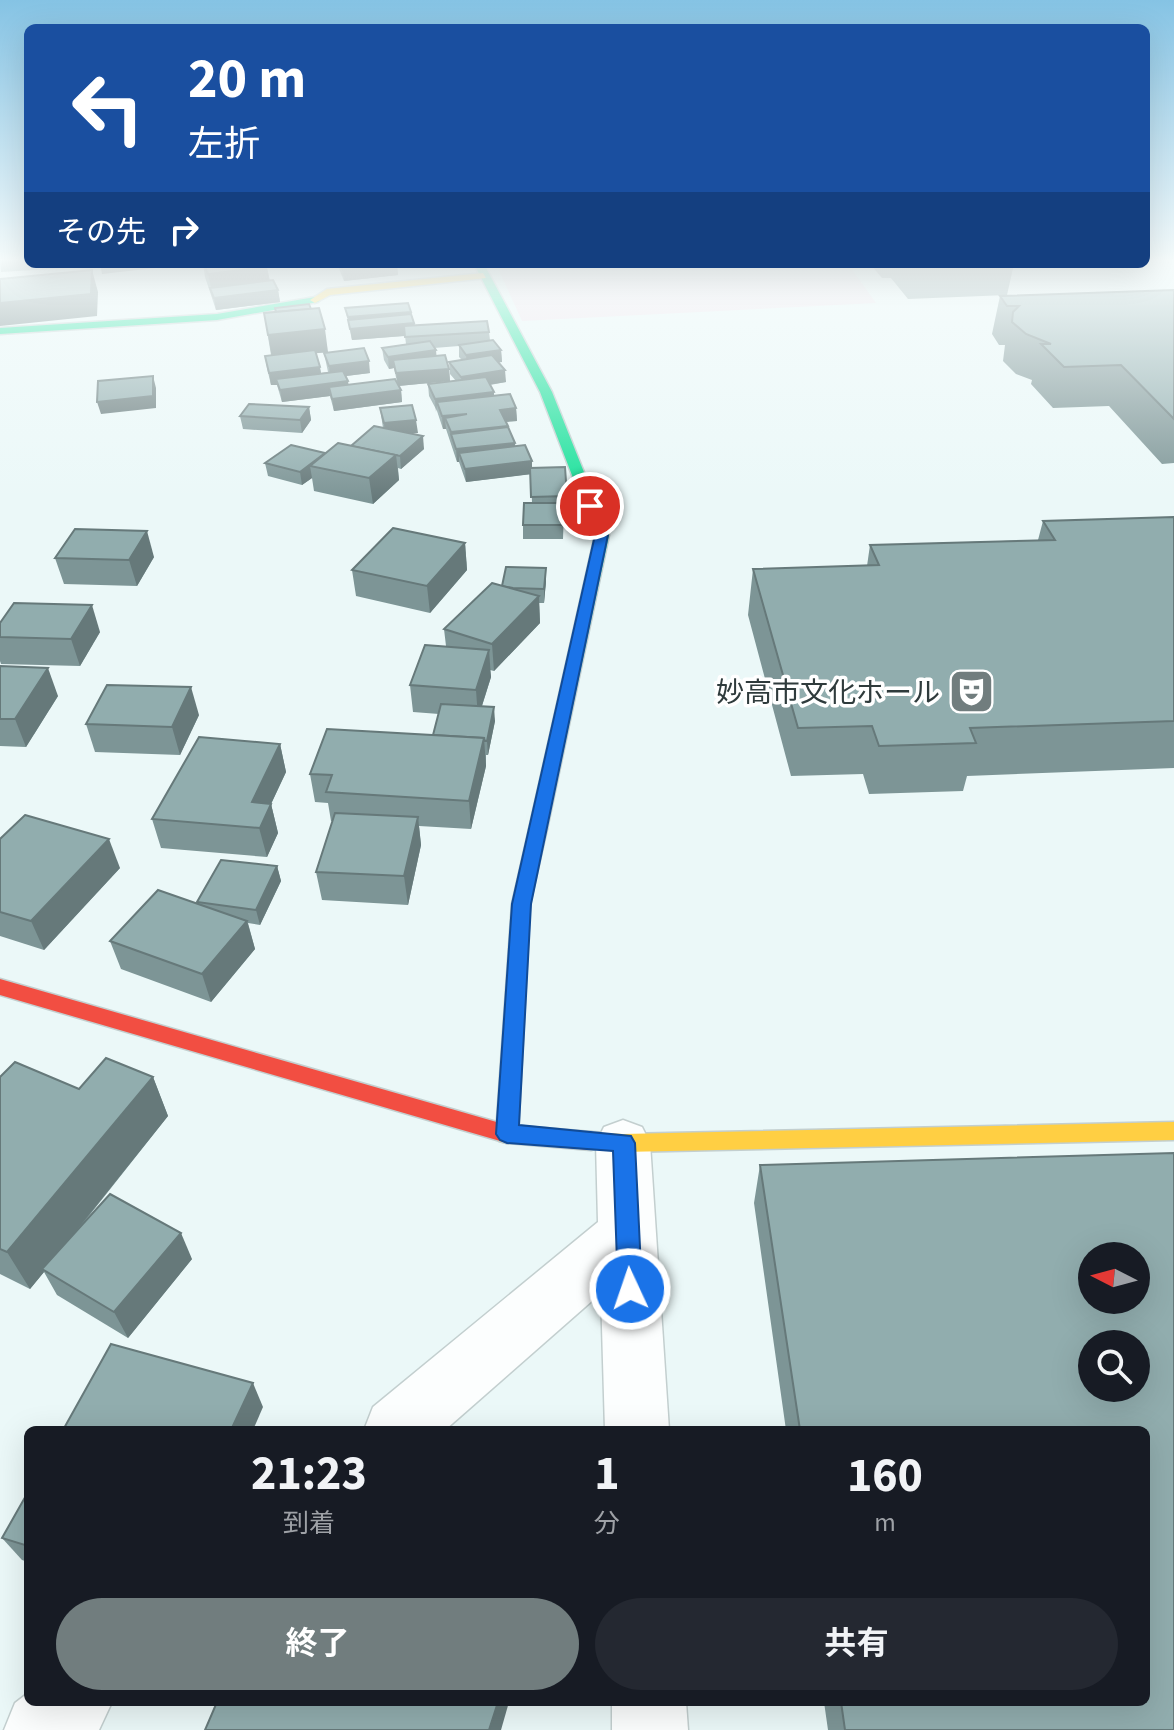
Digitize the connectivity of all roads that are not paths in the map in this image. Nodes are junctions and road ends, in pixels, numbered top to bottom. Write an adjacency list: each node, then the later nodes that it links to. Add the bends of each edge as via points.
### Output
1 (518, 339): 4 (street, via 546,392 602,535 521,904)
2 (0, 987): 4 (street)
3 (1174, 1131): 5 (street)
4 (507, 1134): 5 (street)
5 (623, 1143): 6 (street)
6 (628, 1233): 7 (street); 8 (street)
7 (401, 1426)
8 (637, 1426)
9 (70, 1706): 11 (street)
10 (649, 1706): 12 (street)
11 (42, 1730)
12 (650, 1730)

